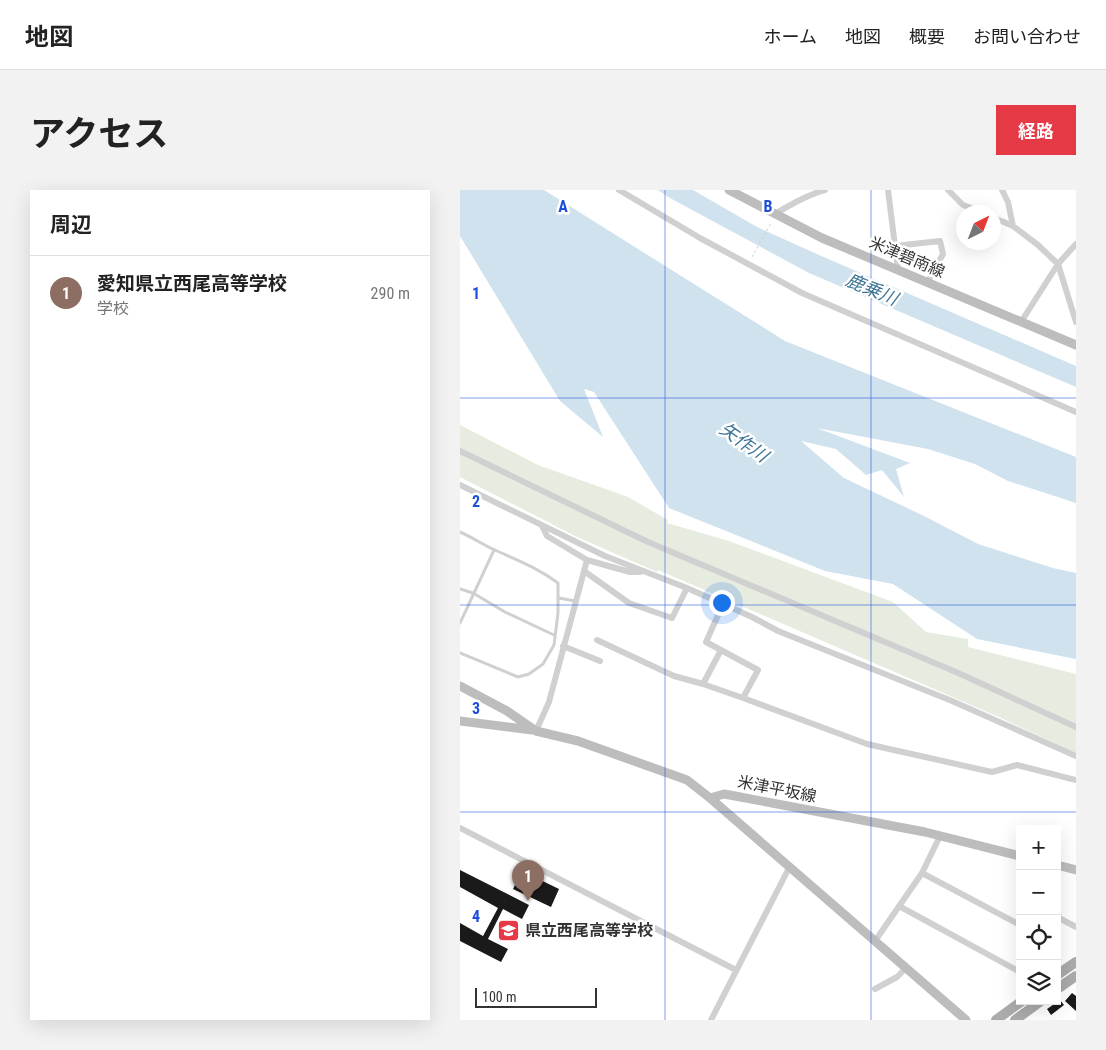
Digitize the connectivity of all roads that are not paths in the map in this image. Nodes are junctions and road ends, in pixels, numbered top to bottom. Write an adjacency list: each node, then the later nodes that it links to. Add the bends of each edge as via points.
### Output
1 (619, 190): 19 (street, via 802,292)
2 (729, 190): 8 (main road, 米津碧南線)
3 (825, 190): 8 (street, via 789,205)
4 (888, 190): 12 (street)
5 (948, 190): 7 (street)
6 (1002, 190): 10 (street)
7 (963, 205)
8 (773, 218): 14 (main road, 米津碧南線)
9 (1001, 221): 10 (street)
10 (1013, 226): 13 (street)
11 (1076, 244): 13 (street)
12 (895, 246): 14 (street); 15 (street, via 940,241 943,254)
13 (1058, 264): 16 (street); 17 (street)
14 (898, 270): 15 (main road, 米津碧南線)
15 (928, 283): 16 (main road, 米津碧南線)
16 (1020, 322): 18 (main road, 米津碧南線)
17 (1076, 322)
18 (1076, 345)
19 (1076, 412)
20 (460, 451): 45 (street, via 648,542 956,672)
21 (460, 485): 22 (street)
22 (542, 526): 25 (street, via 547,536); 27 (street)
23 (460, 532): 24 (lane)
24 (494, 550): 30 (lane); 31 (lane, via 525,563 558,583)
25 (587, 560): 26 (street); 27 (street, via 630,572)
26 (584, 571): 28 (street, via 629,603 672,618); 32 (street)
27 (643, 572): 28 (street)
28 (687, 588): 33 (street)
29 (460, 589): 30 (lane)
30 (473, 593): 34 (lane); 35 (lane)
31 (559, 598): 32 (lane); 35 (lane)
32 (575, 601): 37 (street)
33 (724, 604): 38 (street, via 706,642); 47 (street, via 778,632 952,701)
34 (460, 623)
35 (554, 635): 39 (lane, via 554,645 542,664 529,674 518,677)
36 (597, 640): 41 (street, via 674,676)
37 (563, 646): 40 (street); 46 (street, via 549,702)
38 (721, 650): 41 (street); 43 (street, via 758,670)
39 (460, 653)
40 (600, 661)
41 (703, 684): 43 (street)
42 (460, 686): 46 (main road)
43 (743, 698): 48 (street, via 867,744 992,772 1017,765)
44 (460, 720): 46 (main road)
45 (1076, 727)
46 (536, 731): 49 (main road, via 578,741 687,780)
47 (1076, 756)
48 (1076, 780)
49 (710, 798): 51 (main road, 米津平坂線, via 724,794); 53 (main road)
50 (460, 828): 64 (street)
51 (940, 836): 52 (main road, 米津平坂線); 56 (street)
52 (1016, 855)
53 (790, 866): 61 (main road); 64 (street)
54 (1061, 866): 55 (main road)
55 (1076, 870)
56 (922, 873): 57 (street); 59 (street)
57 (899, 906): 61 (street); 65 (street)
58 (1061, 919): 60 (street)
59 (1016, 923)
60 (1076, 927)
61 (875, 941): 63 (main road)
62 (1076, 962): 66 (main road)
63 (906, 968): 69 (street); 73 (main road)
64 (736, 970): 72 (street)
65 (1016, 970)
66 (1061, 973)
67 (1076, 976): 68 (main road)
68 (1061, 987)
69 (875, 989)
70 (1017, 1005): 74 (main road)
71 (1036, 1005): 75 (main road)
72 (714, 1019)
73 (966, 1020)
74 (996, 1020)
75 (1015, 1020)

